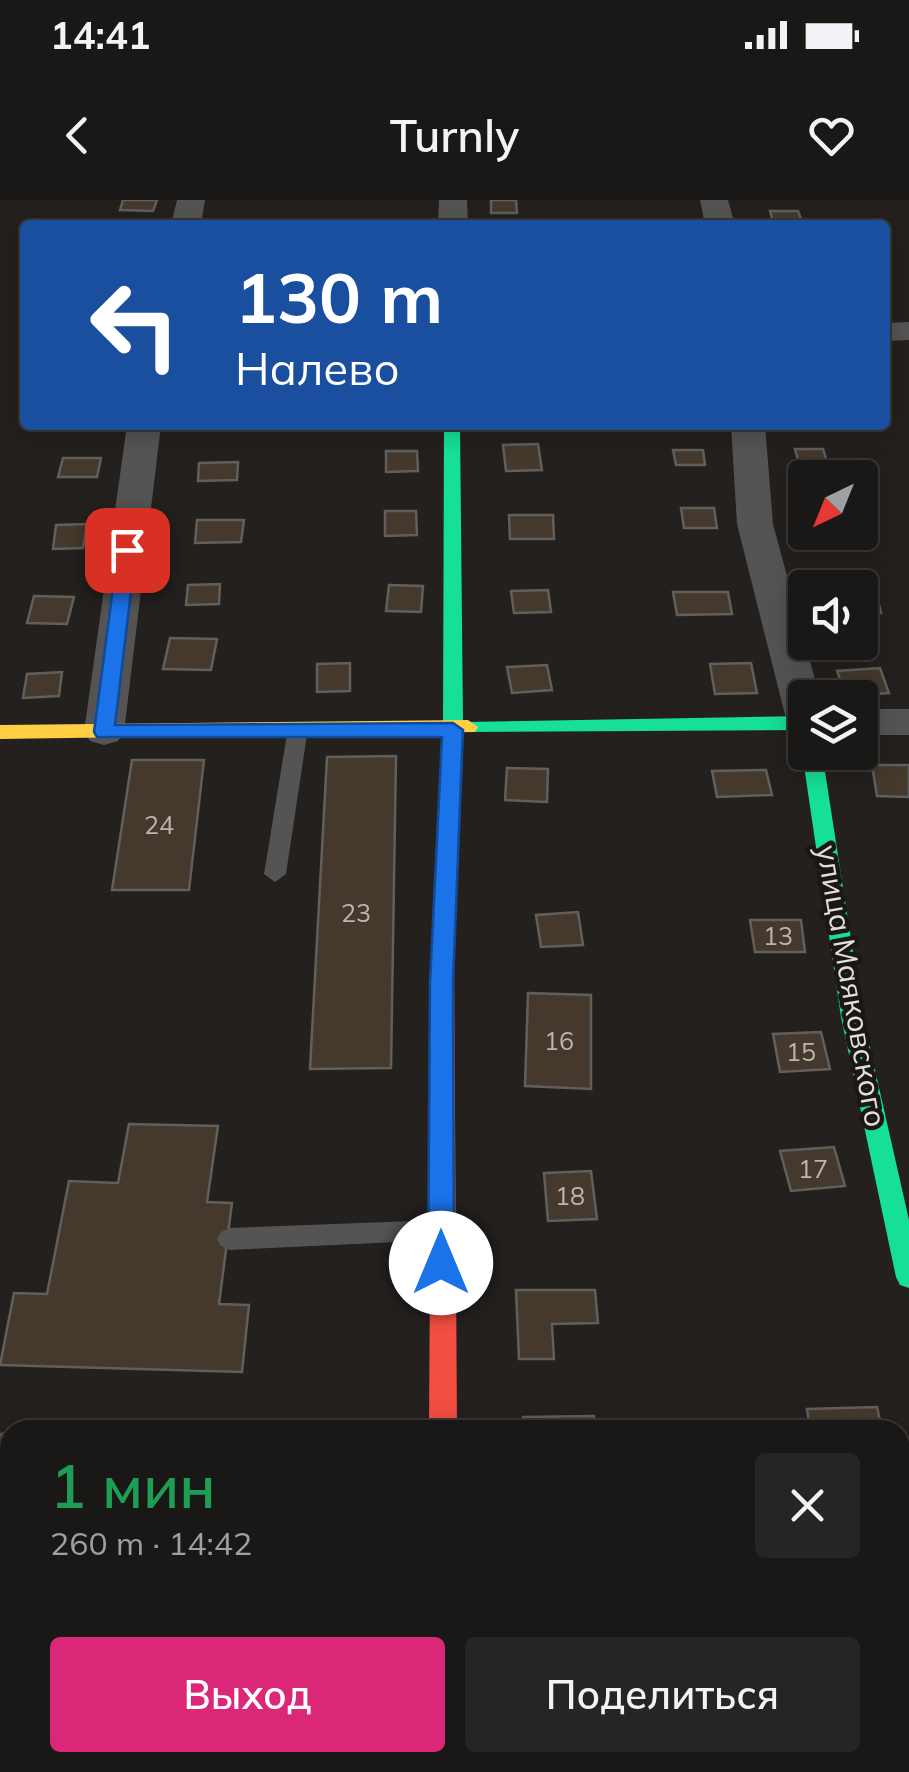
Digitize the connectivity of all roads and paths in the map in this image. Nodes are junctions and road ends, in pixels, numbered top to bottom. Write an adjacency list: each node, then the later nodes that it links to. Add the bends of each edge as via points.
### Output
1 (143, 430): 11 (street)
2 (452, 430): 9 (street)
3 (748, 430): 4 (street, via 755,524)
4 (796, 680)
5 (878, 722): 6 (street)
6 (909, 722)
7 (788, 723): 9 (street)
8 (298, 728): 9 (street); 11 (street); 13 (lane)
9 (453, 730): 14 (street, via 441,983)
10 (0, 732): 11 (street)
11 (104, 732)
12 (815, 770): 16 (street, улица Маяковского, via 852,1018)
13 (276, 874)
14 (440, 1230): 15 (lane); 17 (street)
15 (230, 1240)
16 (909, 1277)
17 (443, 1420)

